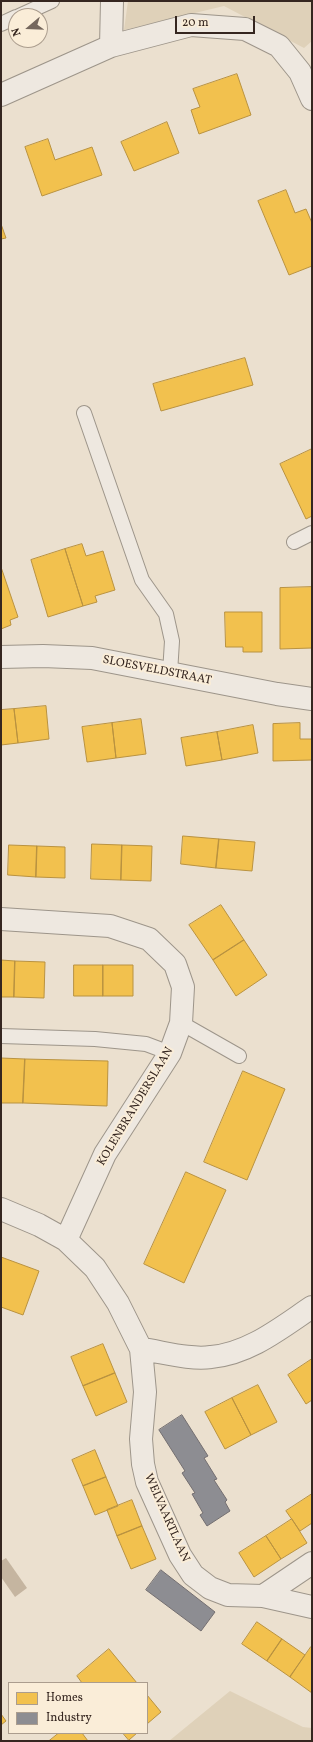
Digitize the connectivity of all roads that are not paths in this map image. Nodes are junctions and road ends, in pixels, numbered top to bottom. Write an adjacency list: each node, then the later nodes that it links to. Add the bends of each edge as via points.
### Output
1 (52, 1): 3 (lane)
2 (112, 1): 4 (street)
3 (37, 8)
4 (111, 46): 5 (street); 6 (street, via 191,25 245,29 279,46 300,72)
5 (1, 95)
6 (312, 99)
7 (84, 413): 11 (lane, via 142,580 166,614 172,641)
8 (312, 533): 9 (lane)
9 (294, 542)
10 (1, 657): 11 (street, SLOESVELDSTRAAT, via 92,658)
11 (170, 673): 12 (street, SLOESVELDSTRAAT)
12 (312, 699)
13 (1, 919): 14 (street, KOLENBRANDERSLAAN, via 110,926 149,939 175,964 183,987)
14 (181, 1023): 16 (street, KOLENBRANDERSLAAN); 17 (lane)
15 (1, 1036): 16 (lane, via 95,1039 146,1044)
16 (170, 1053): 19 (street, KOLENBRANDERSLAAN, via 105,1154)
17 (238, 1056)
18 (1, 1209): 19 (street, WELVAARTLAAN)
19 (66, 1240): 21 (street, WELVAARTLAAN, via 95,1268 118,1303)
20 (312, 1307): 21 (street, via 243,1349 211,1358)
21 (141, 1349): 23 (street, WELVAARTLAAN, via 145,1392 141,1439 143,1464 147,1482 180,1555 194,1576 210,1588 228,1595)
22 (312, 1563): 23 (street)
23 (263, 1596): 24 (street, WELVAARTLAAN)
24 (312, 1606)

